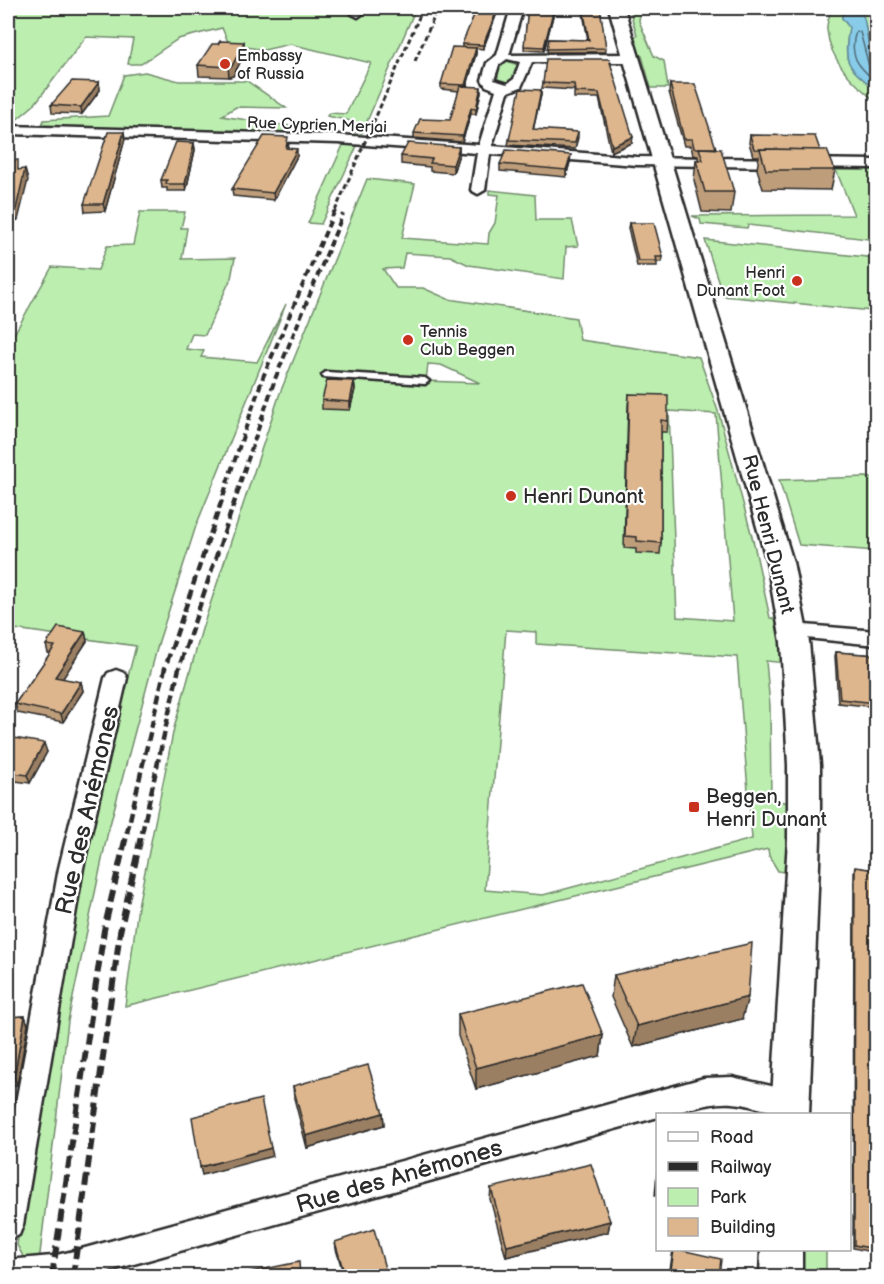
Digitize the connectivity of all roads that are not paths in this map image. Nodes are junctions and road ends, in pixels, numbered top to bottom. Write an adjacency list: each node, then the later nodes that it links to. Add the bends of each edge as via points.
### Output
1 (517, 8): 3 (street)
2 (616, 8): 4 (main road, Rue Henri Dunant)
3 (502, 57): 5 (street); 6 (street, via 493,63 488,80)
4 (630, 58): 5 (street); 9 (main road, Rue Henri Dunant)
5 (526, 59): 6 (street, via 521,82)
6 (503, 87): 8 (street)
7 (8, 130): 8 (street, Rue Cyprien Merjai, via 338,139)
8 (484, 150): 9 (street, Rue Cyprien Merjai); 11 (street)
9 (662, 162): 10 (street, Rue Cyprien Merjai); 14 (main road, Rue Henri Dunant, via 780,562)
10 (876, 164)
11 (478, 190)
12 (326, 375): 13 (lane)
13 (425, 381)
14 (793, 631): 15 (street); 17 (main road, Rue Henri Dunant, via 804,765 804,839)
15 (876, 638)
16 (116, 678): 18 (street, Rue des Anémones, via 71,868)
17 (790, 1108): 20 (street, Rue des Anémones, via 732,1090 704,1092 84,1263)
18 (8, 1225)
19 (782, 1251): 21 (main road)
20 (8, 1275)
21 (781, 1276)

